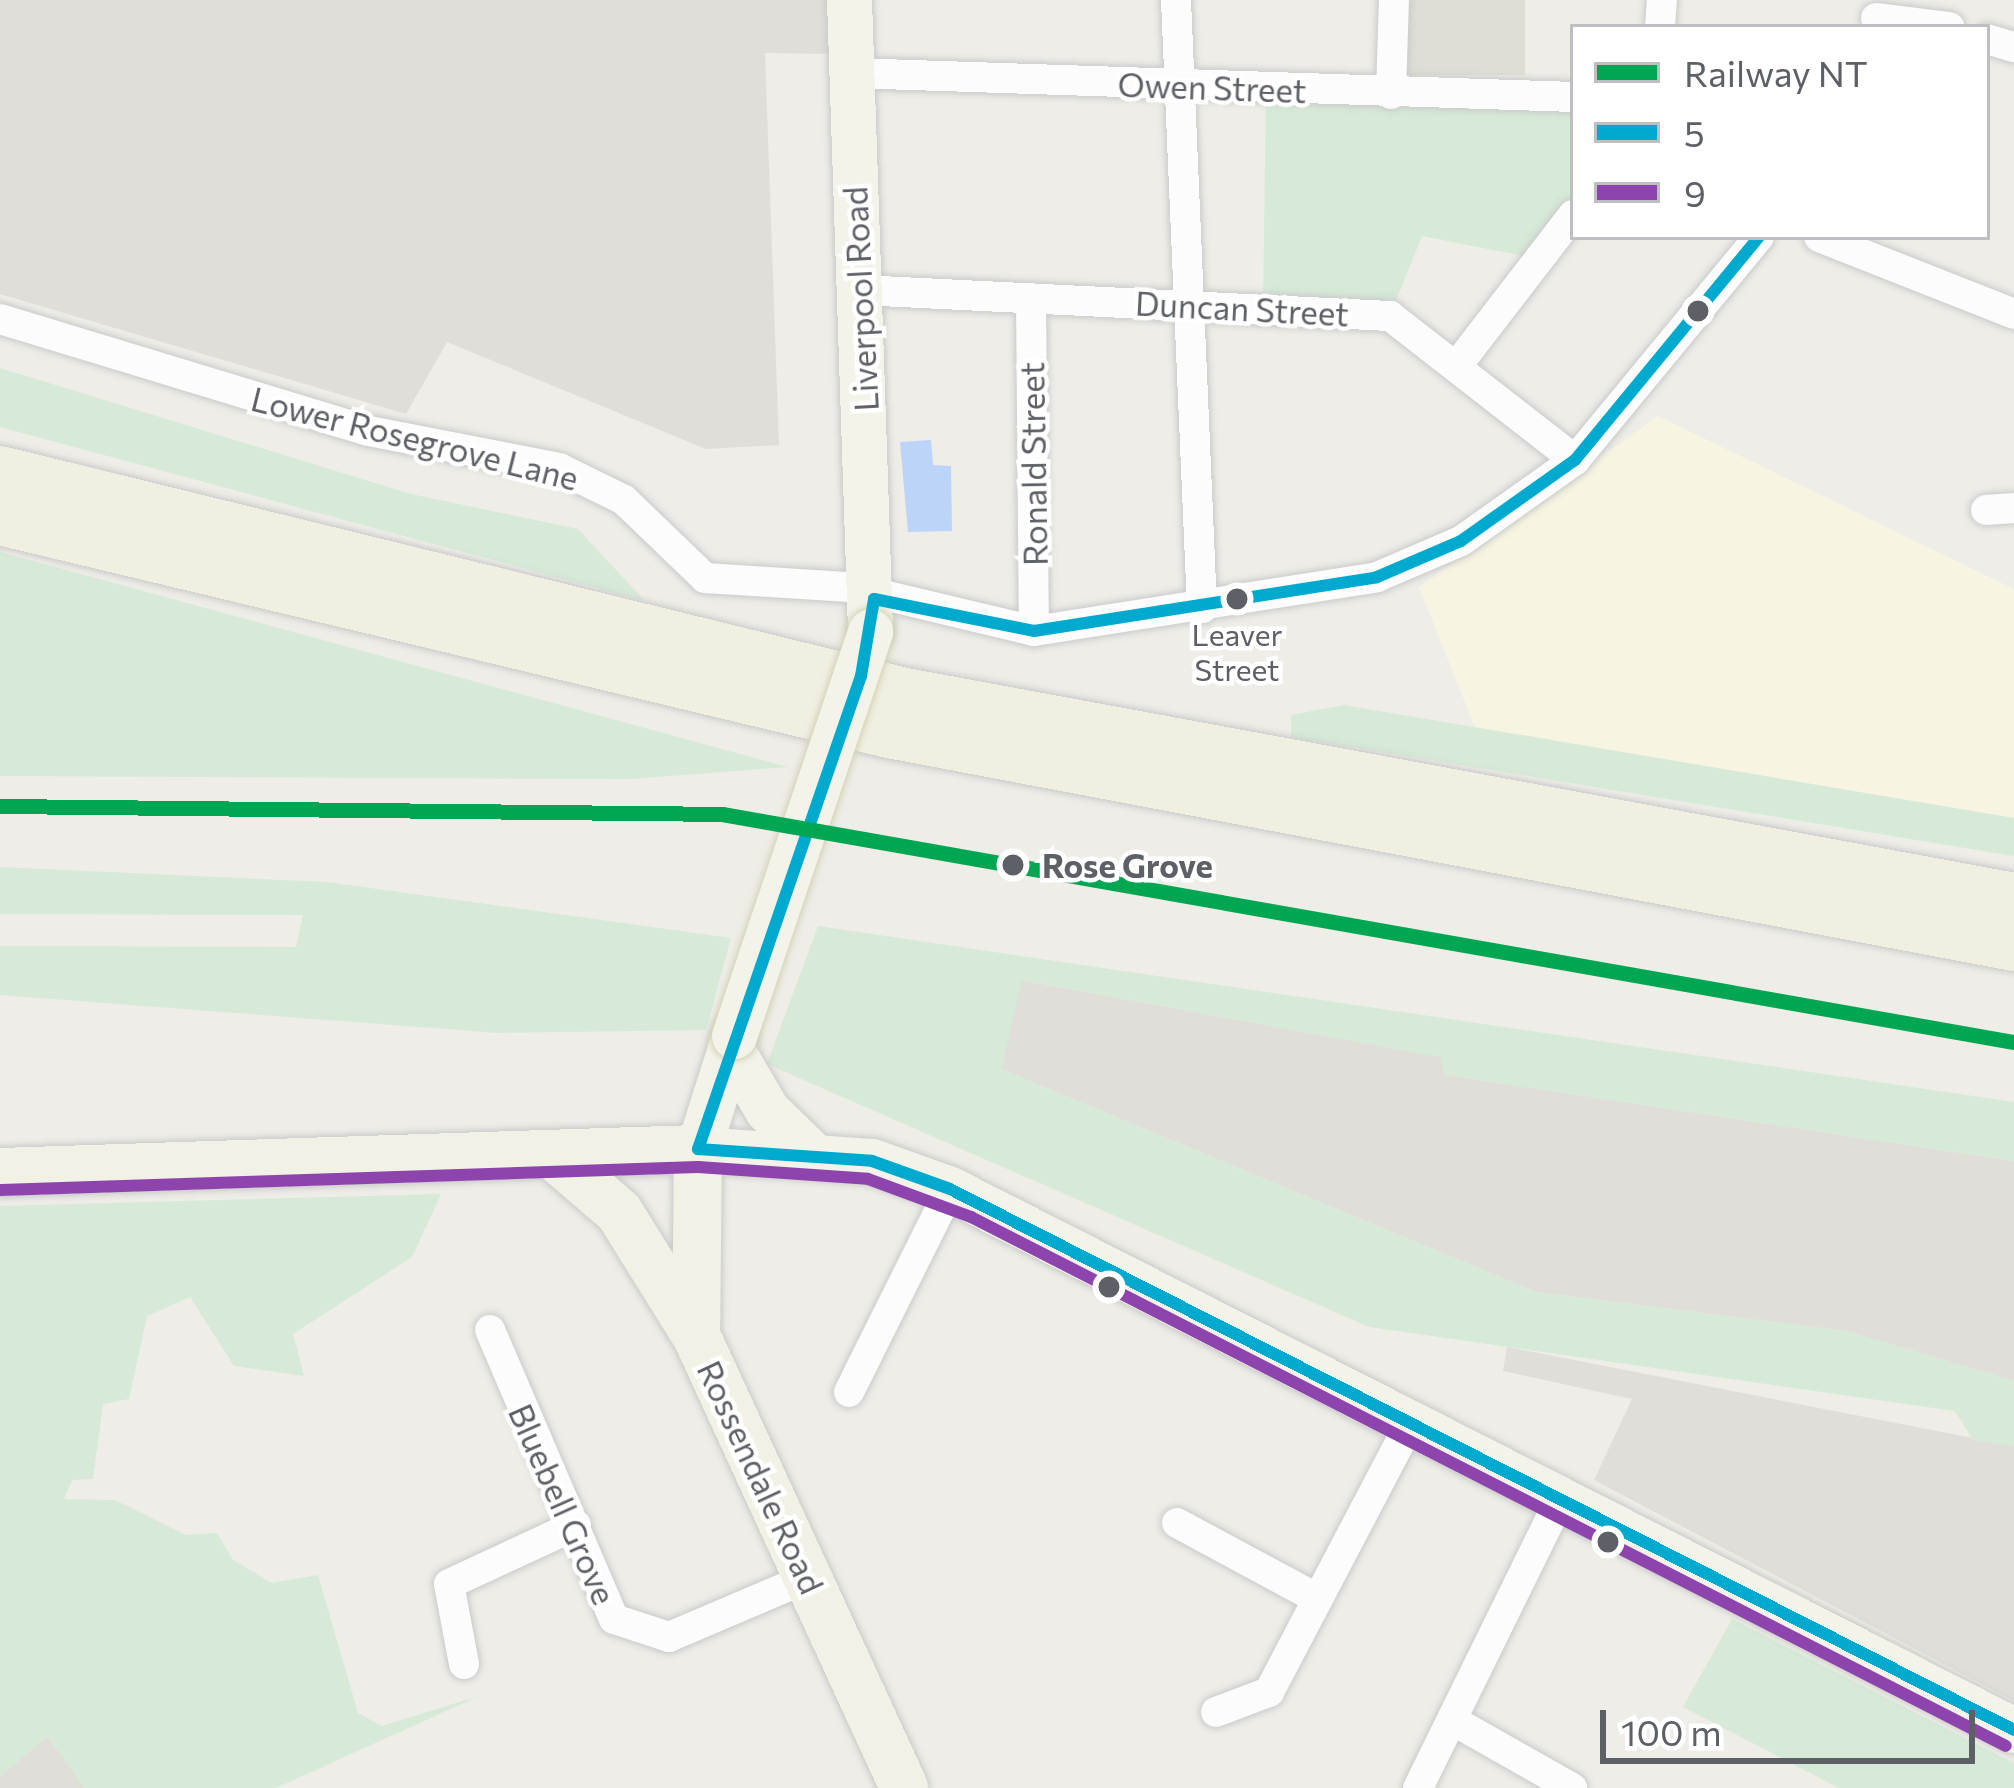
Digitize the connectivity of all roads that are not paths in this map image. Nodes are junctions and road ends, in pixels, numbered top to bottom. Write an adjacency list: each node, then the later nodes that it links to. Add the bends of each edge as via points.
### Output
1 (849, 0): 6 (main road, Liverpool Road)
2 (1176, 0): 7 (street)
3 (1394, 0): 8 (street)
4 (1876, 15): 5 (street)
5 (1931, 24)
6 (851, 73): 7 (street, Owen Street); 13 (main road, Liverpool Road)
7 (1176, 86): 8 (street, Owen Street); 16 (street)
8 (1391, 94): 9 (street, Owen Street)
9 (1570, 97)
10 (1570, 219): 18 (street)
11 (1757, 240): 19 (street, Lower Rosegrove Lane)
12 (1828, 240): 15 (street)
13 (860, 290): 14 (street, Duncan Street); 23 (main road, Liverpool Road)
14 (1031, 298): 16 (street, Duncan Street); 24 (street, Ronald Street)
15 (2010, 302)
16 (1181, 304): 18 (street, Duncan Street, via 1390,316); 22 (street)
17 (0, 319): 23 (street, Lower Rosegrove Lane, via 368,431 559,468 624,500 705,578 850,587)
18 (1459, 363): 19 (street, Duncan Street)
19 (1575, 460): 22 (street, Lower Rosegrove Lane, via 1461,541 1377,577)
20 (0, 473): 25 (highway, via 905,695)
21 (0, 518): 28 (highway, via 889,731)
22 (1202, 608): 24 (street, Lower Rosegrove Lane)
23 (872, 615): 24 (street, Lower Rosegrove Lane); 29 (main road, bridge)
24 (1034, 631)
25 (1772, 857): 26 (highway); 27 (highway)
26 (2014, 879)
27 (2014, 900)
28 (2014, 944)
29 (732, 1042): 30 (main road); 31 (main road, via 767,1110)
30 (698, 1149): 31 (main road); 32 (highway); 36 (highway, Rossendale Road)
31 (810, 1151): 34 (main road)
32 (555, 1157): 33 (highway); 36 (highway, via 620,1212)
33 (0, 1172)
34 (950, 1189): 37 (street); 38 (main road)
35 (490, 1330): 41 (street, Bluebell Grove)
36 (696, 1335): 42 (highway, Rossendale Road)
37 (849, 1392)
38 (1410, 1424): 39 (main road); 43 (street)
39 (1559, 1502): 46 (street); 47 (main road)
40 (1177, 1523): 43 (street)
41 (576, 1525): 42 (street, Bluebell Grove, via 614,1619 638,1633 669,1637); 44 (street, via 448,1584)
42 (806, 1579): 48 (highway, Rossendale Road)
43 (1318, 1600): 45 (street, via 1269,1692)
44 (464, 1664)
45 (1216, 1712)
46 (1452, 1720): 49 (street); 50 (street)
47 (2014, 1730)
48 (904, 1788)
49 (1418, 1788)
50 (1572, 1788)

